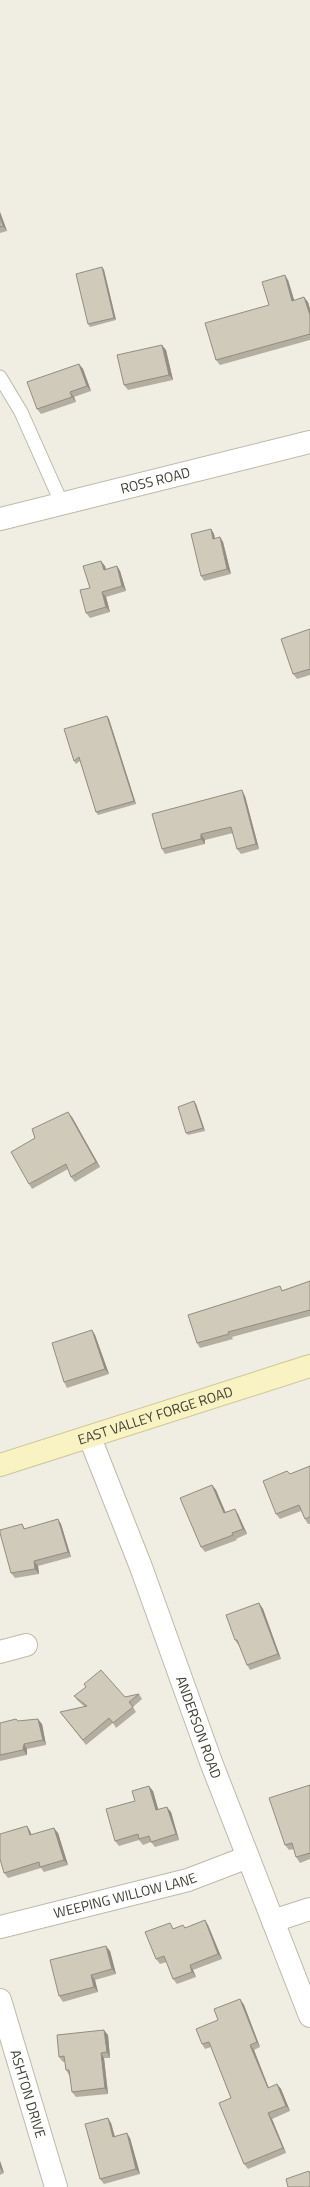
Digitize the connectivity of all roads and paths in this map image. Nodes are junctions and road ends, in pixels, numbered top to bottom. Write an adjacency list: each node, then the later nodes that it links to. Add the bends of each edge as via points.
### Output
1 (0, 377): 3 (lane, via 21,412)
2 (310, 442): 3 (street, ROSS ROAD)
3 (62, 504): 4 (street, ROSS ROAD)
4 (0, 519)
5 (310, 1366): 6 (main road, EAST VALLEY FORGE ROAD)
6 (90, 1438): 7 (main road, EAST VALLEY FORGE ROAD); 10 (street, ANDERSON ROAD, via 141,1567)
7 (0, 1465)
8 (26, 1645): 9 (street)
9 (0, 1652)
10 (248, 1857): 12 (street, ANDERSON ROAD); 13 (street, WEEPING WILLOW LANE, via 188,1880)
11 (310, 1909): 12 (street)
12 (273, 1921): 15 (street, ANDERSON ROAD)
13 (0, 1927)
14 (0, 2000): 16 (street, ASHTON DRIVE)
15 (310, 2016)
16 (56, 2187)

